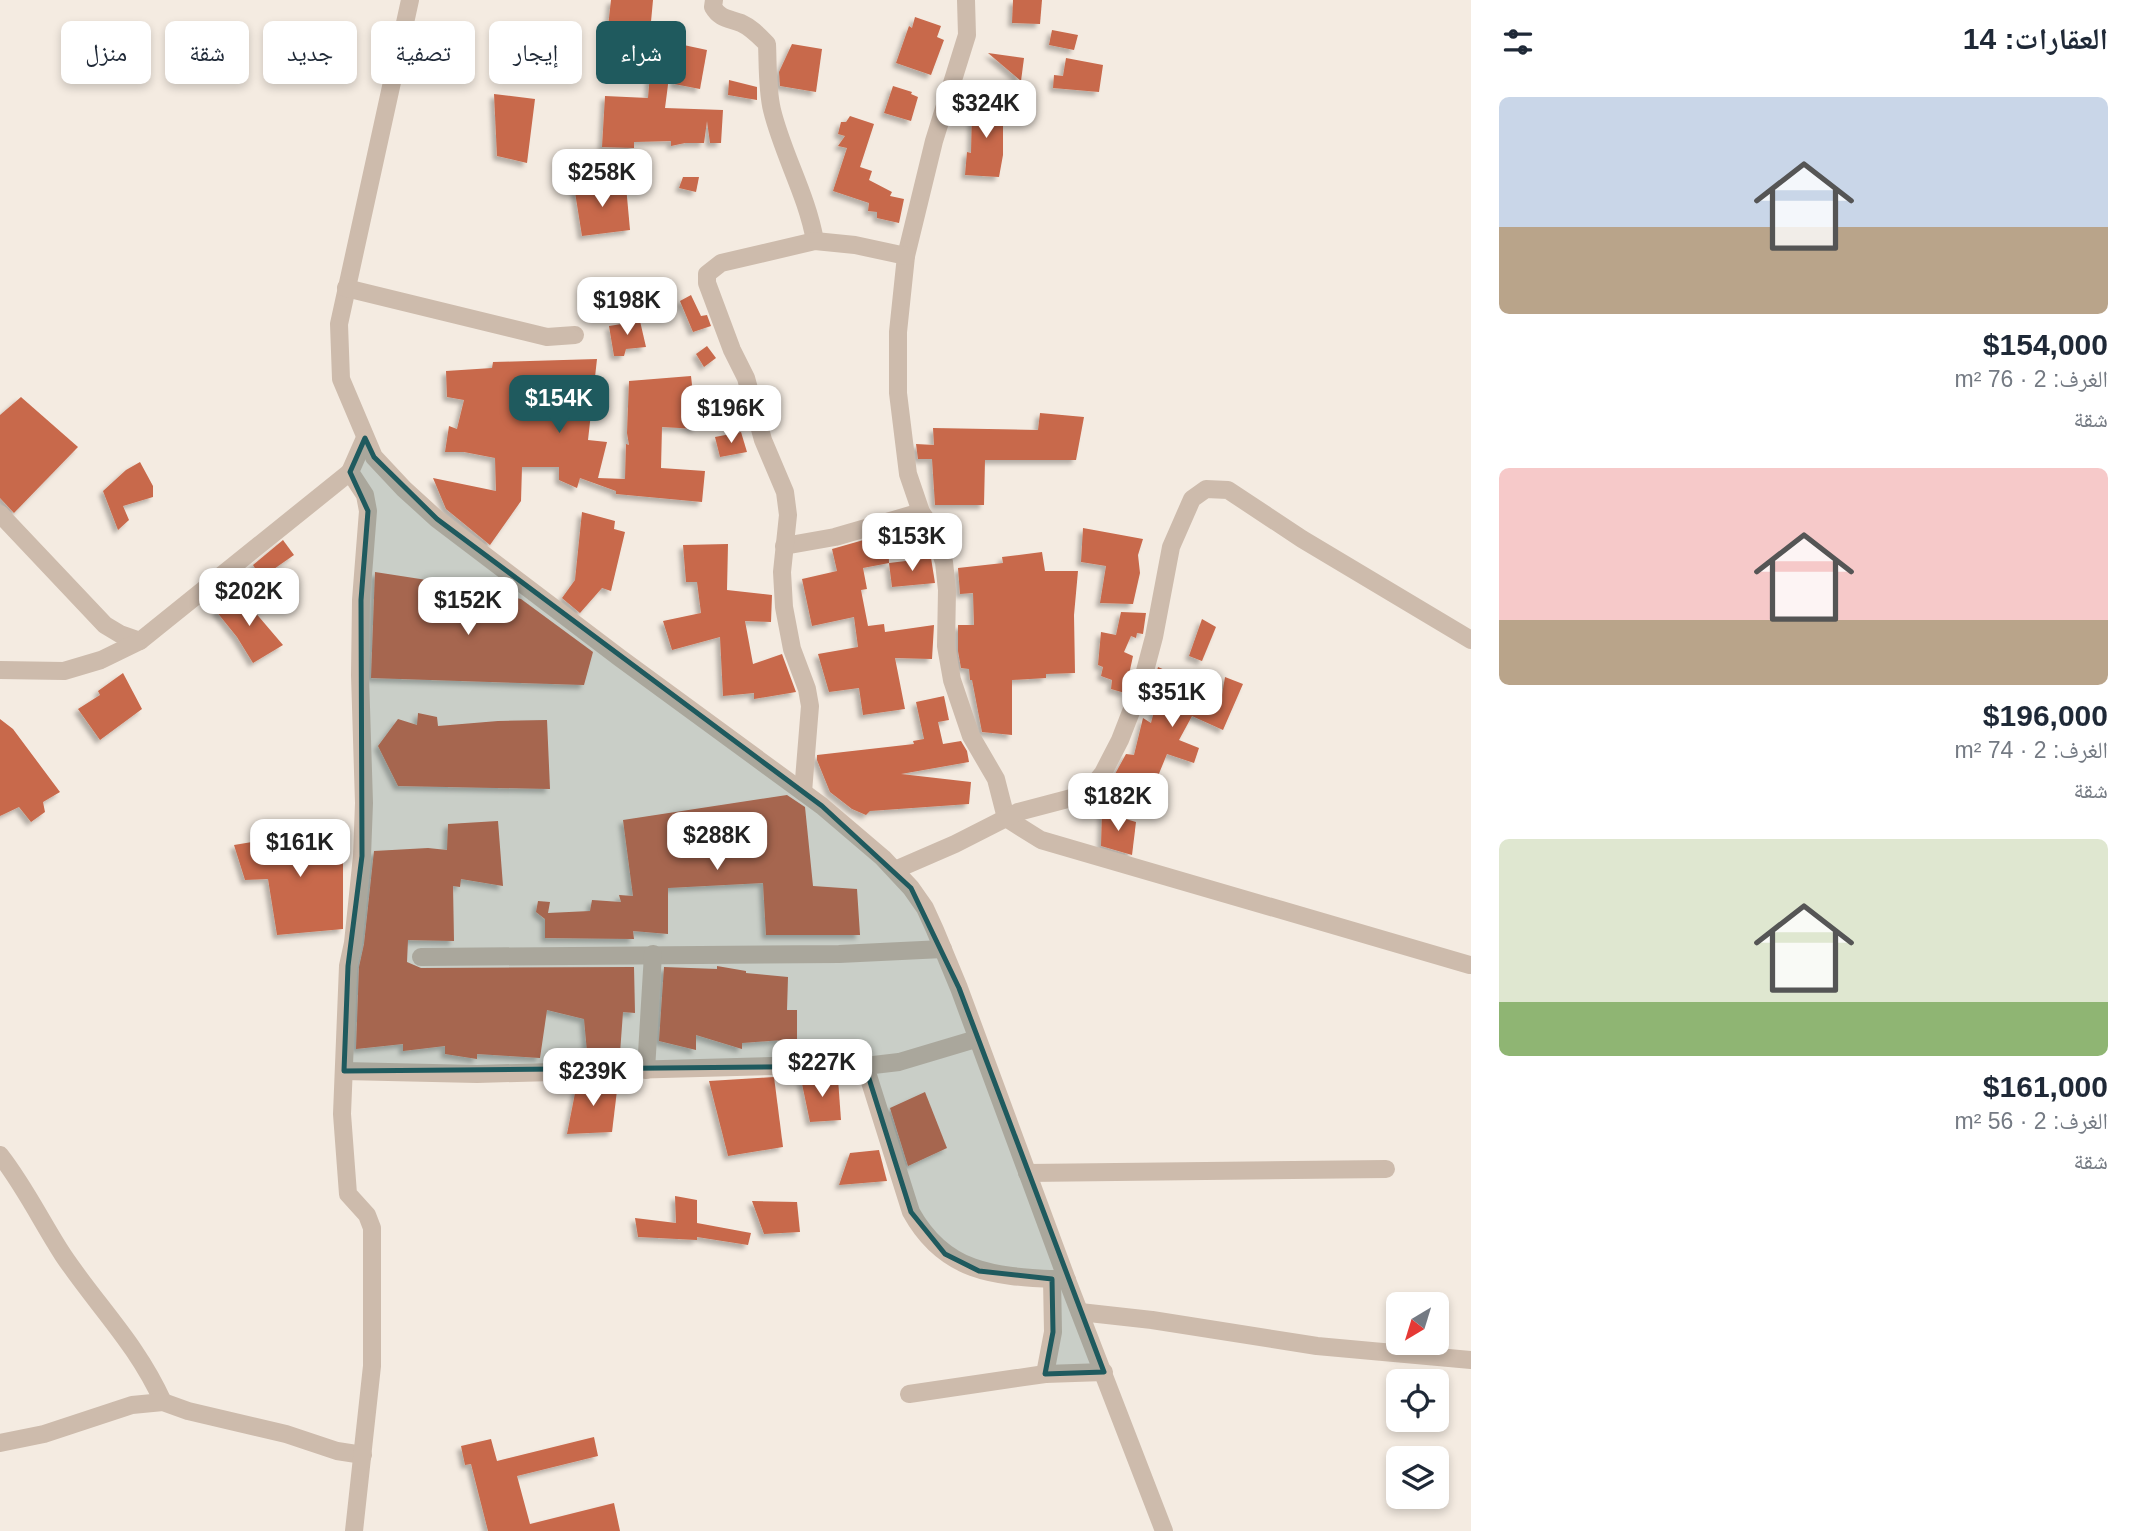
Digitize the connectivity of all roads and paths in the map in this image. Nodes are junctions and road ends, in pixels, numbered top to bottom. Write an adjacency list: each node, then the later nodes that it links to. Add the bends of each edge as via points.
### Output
1 (410, 0): 6 (street)
2 (714, 0): 4 (street, via 713,7 722,18 753,30 768,44 772,109)
3 (966, 0): 5 (street, via 967,35 934,141)
4 (815, 241): 5 (street); 12 (street, via 721,262 707,274 785,492)
5 (906, 256): 10 (street, via 898,332 898,393 908,474)
6 (346, 288): 7 (street, via 547,337); 8 (street, via 339,324 341,379)
7 (575, 335)
8 (365, 438): 9 (street); 16 (street, via 374,457 437,519)
9 (350, 472): 14 (street); 26 (street, via 365,495 368,511 361,600 362,856 348,965)
10 (921, 512): 12 (street, via 880,526); 17 (street, via 944,562 946,646 952,680 971,736 996,779)
11 (0, 514): 14 (street, via 105,625)
12 (784, 546): 16 (street, via 784,607 810,706)
13 (1471, 640): 17 (street, via 1228,490 1206,489 1192,499 1171,547 1141,686 1103,773 1079,796)
14 (140, 641): 15 (street, via 64,671)
15 (0, 670)
16 (803, 792): 18 (street)
17 (1006, 818): 18 (street); 22 (street, via 1041,840)
18 (895, 870): 19 (street, via 925,908)
19 (943, 948): 20 (street, via 839,954); 23 (street)
20 (653, 954): 21 (street); 25 (street)
21 (421, 957)
22 (1470, 965)
23 (976, 1039): 24 (street, via 899,1062); 29 (street)
24 (865, 1066): 25 (street); 30 (street, via 921,1231 945,1254 979,1271)
25 (646, 1070): 26 (street)
26 (344, 1071): 38 (street, via 348,1194 372,1228 372,1366)
27 (0, 1155): 36 (street, via 21,1181 63,1254 134,1348)
28 (1386, 1169): 29 (street)
29 (1027, 1173): 30 (street)
30 (1060, 1280): 31 (street); 34 (street)
31 (1080, 1312): 32 (street, via 1317,1346); 33 (street)
32 (1471, 1360)
33 (1104, 1373): 34 (street); 40 (street)
34 (1045, 1374): 35 (street)
35 (909, 1394)
36 (163, 1402): 37 (street, via 132,1405 44,1434); 38 (street)
37 (0, 1443)
38 (363, 1455): 39 (street)
39 (354, 1531)
40 (1164, 1531)

